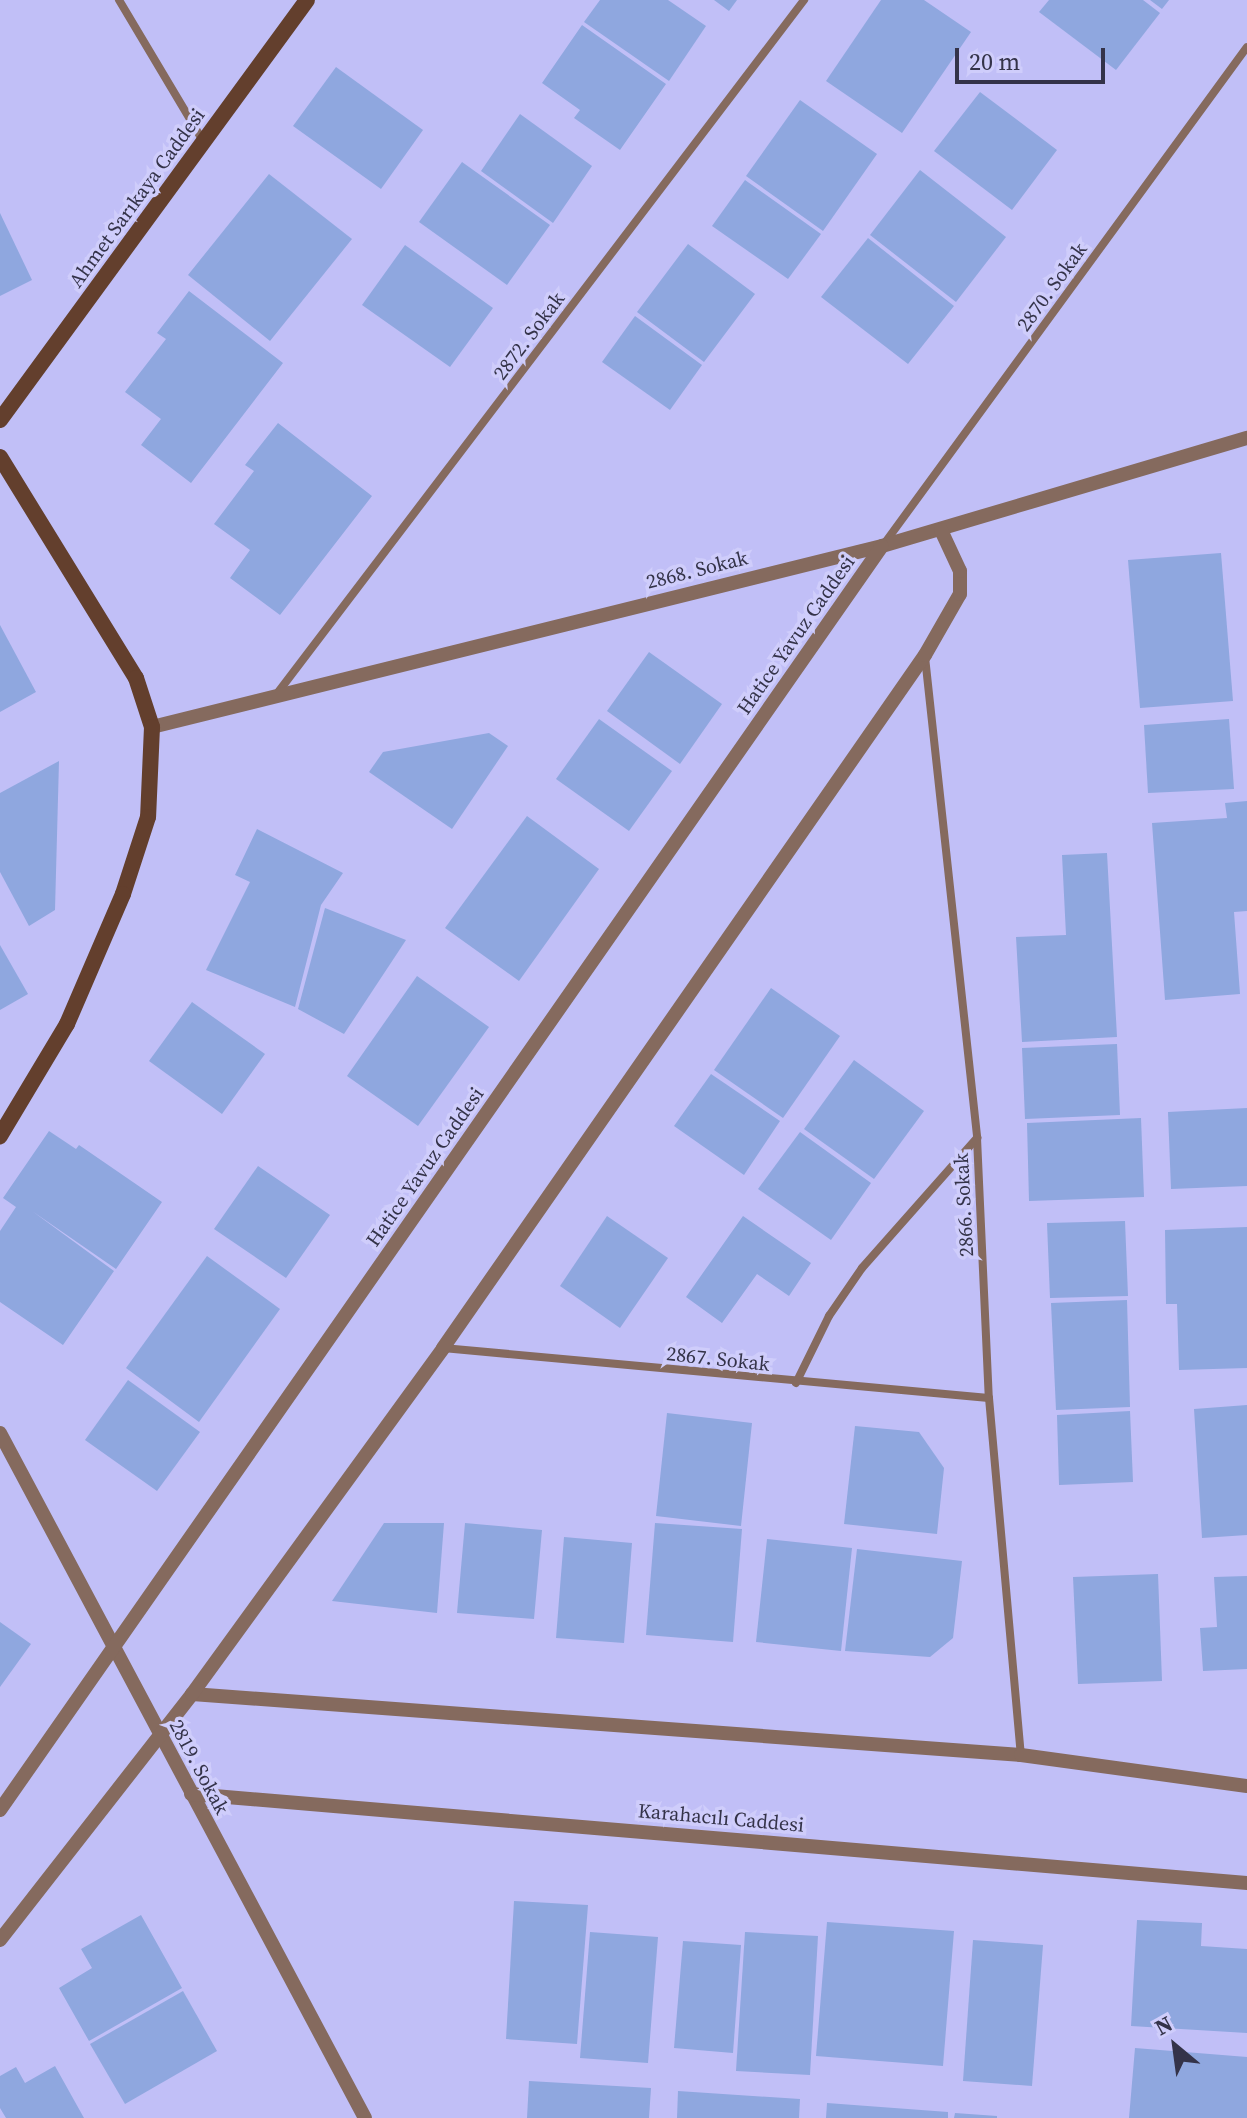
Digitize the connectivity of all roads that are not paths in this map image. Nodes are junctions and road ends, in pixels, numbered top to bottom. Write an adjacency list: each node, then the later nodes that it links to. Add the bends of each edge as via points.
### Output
1 (119, 0): 5 (street)
2 (307, 0): 5 (main road, Ahmet Sarıkaya Caddesi)
3 (804, 0): 12 (street, 2872. Sokak)
4 (1247, 47): 10 (street, 2870. Sokak)
5 (203, 141): 6 (main road, Ahmet Sarıkaya Caddesi)
6 (0, 420)
7 (1247, 438): 9 (street, 2868. Sokak)
8 (0, 457): 13 (main road, via 136,678)
9 (941, 530): 10 (street, 2868. Sokak); 11 (street, via 960,571 960,594)
10 (882, 546): 12 (street, 2868. Sokak); 20 (street, Hatice Yavuz Caddesi)
11 (925, 655): 15 (street, 2866. Sokak); 16 (street)
12 (279, 691): 13 (street, 2868. Sokak)
13 (152, 727): 14 (main road, via 148,817 123,894 67,1024)
14 (0, 1136)
15 (977, 1138): 17 (street, via 862,1268 829,1316); 18 (street, 2866. Sokak)
16 (443, 1348): 17 (street, 2867. Sokak); 21 (street)
17 (796, 1383): 18 (street, 2867. Sokak)
18 (989, 1398): 23 (street, 2866. Sokak)
19 (0, 1433): 20 (street, 2819. Sokak)
20 (114, 1647): 22 (street, 2819. Sokak); 26 (street, Hatice Yavuz Caddesi)
21 (192, 1694): 22 (street); 23 (street)
22 (160, 1736): 25 (street, 2819. Sokak); 28 (street)
23 (1021, 1755): 24 (street)
24 (1247, 1786)
25 (191, 1794): 27 (street, Karahacılı Caddesi); 29 (street, 2819. Sokak)
26 (0, 1810)
27 (1247, 1883)
28 (0, 1940)
29 (365, 2118)

